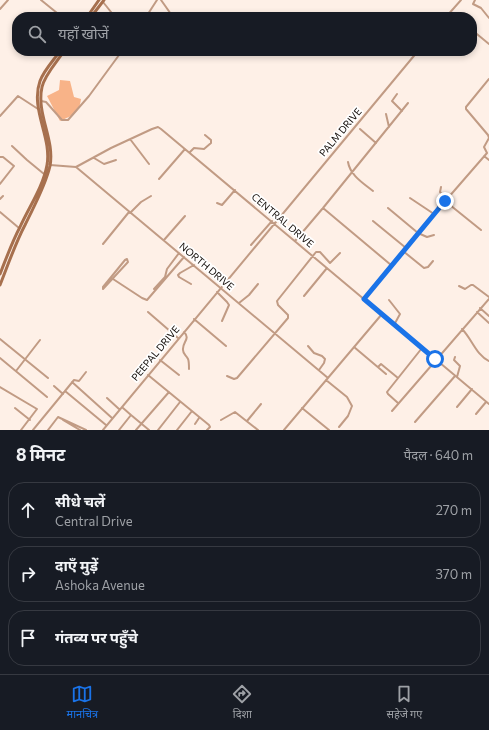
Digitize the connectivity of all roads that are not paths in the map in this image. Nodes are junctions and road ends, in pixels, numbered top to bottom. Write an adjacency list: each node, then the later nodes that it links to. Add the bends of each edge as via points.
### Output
1 (8, 0): 8 (street)
2 (41, 0): 9 (street)
3 (157, 0): 13 (street)
4 (161, 0): 14 (street)
5 (461, 0): 15 (street)
6 (475, 0): 16 (street, via 474,5 481,8)
7 (102, 1): 10 (main road); 11 (main road); 12 (street)
8 (0, 9)
9 (56, 12)
10 (92, 12)
11 (94, 12)
12 (111, 12)
13 (149, 12)
14 (169, 12)
15 (450, 12)
16 (489, 18)
17 (477, 34): 18 (street)
18 (489, 44)
19 (56, 56): 25 (main road, via 41,78)
20 (61, 56): 25 (main road, via 44,82)
21 (118, 56): 25 (street, via 86,101 68,120 62,120 46,102)
22 (414, 56): 69 (street, PALM DRIVE)
23 (489, 79): 39 (street, via 466,107 488,135 484,147)
24 (397, 94): 28 (street, via 392,102)
25 (39, 101): 27 (main road); 46 (main road, via 51,148)
26 (408, 103): 28 (street)
27 (39, 109): 30 (street, via 18,96); 46 (main road)
28 (402, 111): 31 (street)
29 (386, 114): 31 (street)
30 (0, 116)
31 (389, 127): 35 (street)
32 (360, 129): 35 (street)
33 (205, 135): 38 (street, via 211,142 208,146 202,150 194,148)
34 (130, 139): 37 (street, CENTRAL DRIVE, via 158,127); 42 (street, CENTRAL DRIVE); 47 (street)
35 (376, 143): 49 (street)
36 (12, 146): 50 (street)
37 (185, 149): 38 (street, CENTRAL DRIVE); 51 (street)
38 (190, 152): 54 (street, CENTRAL DRIVE)
39 (488, 152): 40 (street)
40 (484, 156): 44 (street); 60 (street)
41 (0, 157): 52 (street, via 14,167)
42 (94, 158): 43 (street, via 104,164); 48 (street, CENTRAL DRIVE)
43 (116, 160)
44 (489, 160)
45 (348, 162): 49 (street)
46 (49, 164): 48 (street); 50 (main road); 71 (main road, via 40,194)
47 (149, 164)
48 (76, 167): 65 (street, NORTH DRIVE)
49 (352, 173): 55 (street); 62 (street)
50 (44, 174): 70 (main road)
51 (159, 179)
52 (0, 184)
53 (441, 187): 60 (street, via 440,192)
54 (235, 190): 61 (street, via 222,206); 69 (street, CENTRAL DRIVE)
55 (373, 190)
56 (3, 196): 59 (street)
57 (151, 196): 65 (street)
58 (410, 198): 66 (street)
59 (0, 199)
60 (446, 200): 66 (street); 72 (street)
61 (216, 203)
62 (323, 208): 76 (street); 87 (street)
63 (388, 208): 73 (street)
64 (0, 212): 70 (street)
65 (130, 212): 75 (street, NORTH DRIVE); 77 (street)
66 (434, 214): 73 (street)
67 (185, 216): 75 (street)
68 (373, 221): 79 (street)
69 (273, 222): 76 (street, CENTRAL DRIVE); 78 (street); 95 (street, PEEPAL DRIVE)
70 (19, 228): 71 (street); 89 (main road)
71 (22, 230): 93 (main road)
72 (481, 230)
73 (418, 233): 74 (street, via 426,237); 79 (street)
74 (434, 235)
75 (164, 240): 81 (street, NORTH DRIVE)
76 (294, 241): 83 (street, CENTRAL DRIVE)
77 (103, 244)
78 (251, 245)
79 (406, 248): 80 (street)
80 (403, 251): 85 (street, via 424,268); 87 (street)
81 (179, 253): 84 (street, NORTH DRIVE); 96 (street)
82 (340, 253): 83 (street, via 330,263 318,252)
83 (312, 256): 88 (street, CENTRAL DRIVE); 114 (street, via 277,301 289,316)
84 (184, 257): 86 (street, NORTH DRIVE); 90 (street, via 147,300)
85 (433, 261)
86 (194, 265): 91 (street, via 178,275); 95 (street, NORTH DRIVE)
87 (391, 265): 100 (street)
88 (328, 268): 98 (street); 100 (street, CENTRAL DRIVE)
89 (0, 274)
90 (113, 279): 90 (street, via 103,288 127,259 128,262)
91 (191, 284)
92 (258, 284): 102 (street)
93 (0, 285)
94 (459, 286): 99 (street, via 465,289 473,285)
95 (221, 287): 97 (street, PEEPAL DRIVE); 102 (street, NORTH DRIVE)
96 (154, 289)
97 (216, 292): 108 (street, PEEPAL DRIVE); 109 (street, via 229,305)
98 (304, 296)
99 (489, 298): 103 (street)
100 (364, 299): 106 (street, CENTRAL DRIVE)
101 (389, 300): 111 (street, via 400,314)
102 (239, 303): 114 (street, NORTH DRIVE)
103 (480, 308): 105 (street); 107 (street)
104 (148, 312): 115 (street)
105 (477, 312): 110 (street); 112 (street)
106 (382, 314): 111 (street, CENTRAL DRIVE); 120 (street)
107 (489, 316)
108 (194, 319): 113 (street, PEEPAL DRIVE); 118 (street)
109 (222, 321)
110 (489, 323)
111 (394, 325): 121 (street, CENTRAL DRIVE)
112 (462, 329): 125 (street); 127 (street, via 478,352)
113 (184, 332): 115 (street, PEEPAL DRIVE); 129 (street, via 187,339 183,352)
114 (275, 333): 130 (street, NORTH DRIVE); 136 (street, via 237,378)
115 (178, 338): 126 (street, PEEPAL DRIVE)
116 (0, 339): 124 (street)
117 (40, 340): 124 (street)
118 (226, 346)
119 (308, 346): 130 (street, via 325,359)
120 (354, 347): 128 (street); 140 (street)
121 (422, 348): 125 (street, CENTRAL DRIVE); 139 (street)
122 (455, 357): 137 (street, via 460,366)
123 (0, 358): 131 (street)
124 (24, 359): 131 (street); 138 (street)
125 (435, 359): 137 (street, CENTRAL DRIVE); 151 (street)
126 (160, 360): 134 (street, PEEPAL DRIVE); 135 (street)
127 (489, 361)
128 (378, 367): 133 (street); 139 (street, via 381,364)
129 (189, 368)
130 (319, 370): 140 (street, NORTH DRIVE)
131 (16, 371): 147 (street)
132 (86, 372): 141 (street, via 79,381)
133 (386, 374)
134 (148, 375): 146 (street); 158 (street, PEEPAL DRIVE)
135 (179, 375)
136 (227, 376)
137 (456, 376): 144 (street, CENTRAL DRIVE); 168 (street)
138 (48, 378)
139 (398, 378): 151 (street, via 387,393)
140 (327, 379): 154 (street); 172 (street, NORTH DRIVE, via 347,397 352,406)
141 (72, 382): 145 (street); 163 (street)
142 (54, 386): 145 (street)
143 (0, 387): 165 (street, via 37,408)
144 (472, 389): 150 (street, CENTRAL DRIVE); 155 (street)
145 (64, 392): 171 (street); 175 (street)
146 (169, 392): 149 (street); 169 (street)
147 (47, 397)
148 (107, 398): 158 (street)
149 (180, 402): 160 (street); 182 (street)
150 (486, 402): 153 (street, CENTRAL DRIVE); 161 (street)
151 (398, 403): 159 (street)
152 (261, 404): 167 (street)
153 (489, 404)
154 (302, 407): 186 (street); 187 (street)
155 (457, 407)
156 (14, 408): 165 (street)
157 (123, 408): 162 (street)
158 (119, 409): 163 (street, PEEPAL DRIVE)
159 (392, 410)
160 (192, 411): 164 (street); 183 (street)
161 (476, 414)
162 (131, 415): 169 (street); 179 (street)
163 (112, 418): 171 (street, PEEPAL DRIVE)
164 (200, 418): 170 (street); 184 (street, via 210,426)
165 (30, 420): 174 (street)
166 (221, 420): 167 (street, via 234,412)
167 (247, 421): 185 (street)
168 (415, 422)
169 (142, 424): 180 (street); 181 (street)
170 (194, 424)
171 (106, 425): 178 (street, PEEPAL DRIVE)
172 (339, 427)
173 (79, 429): 176 (street, via 58,418); 177 (street)
174 (22, 430)
175 (33, 430)
176 (48, 430)
177 (86, 430)
178 (103, 430)
179 (119, 430)
180 (136, 430)
181 (149, 430)
182 (158, 430)
183 (177, 430)
184 (207, 430)
185 (258, 430)
186 (284, 430)
187 (329, 430)

